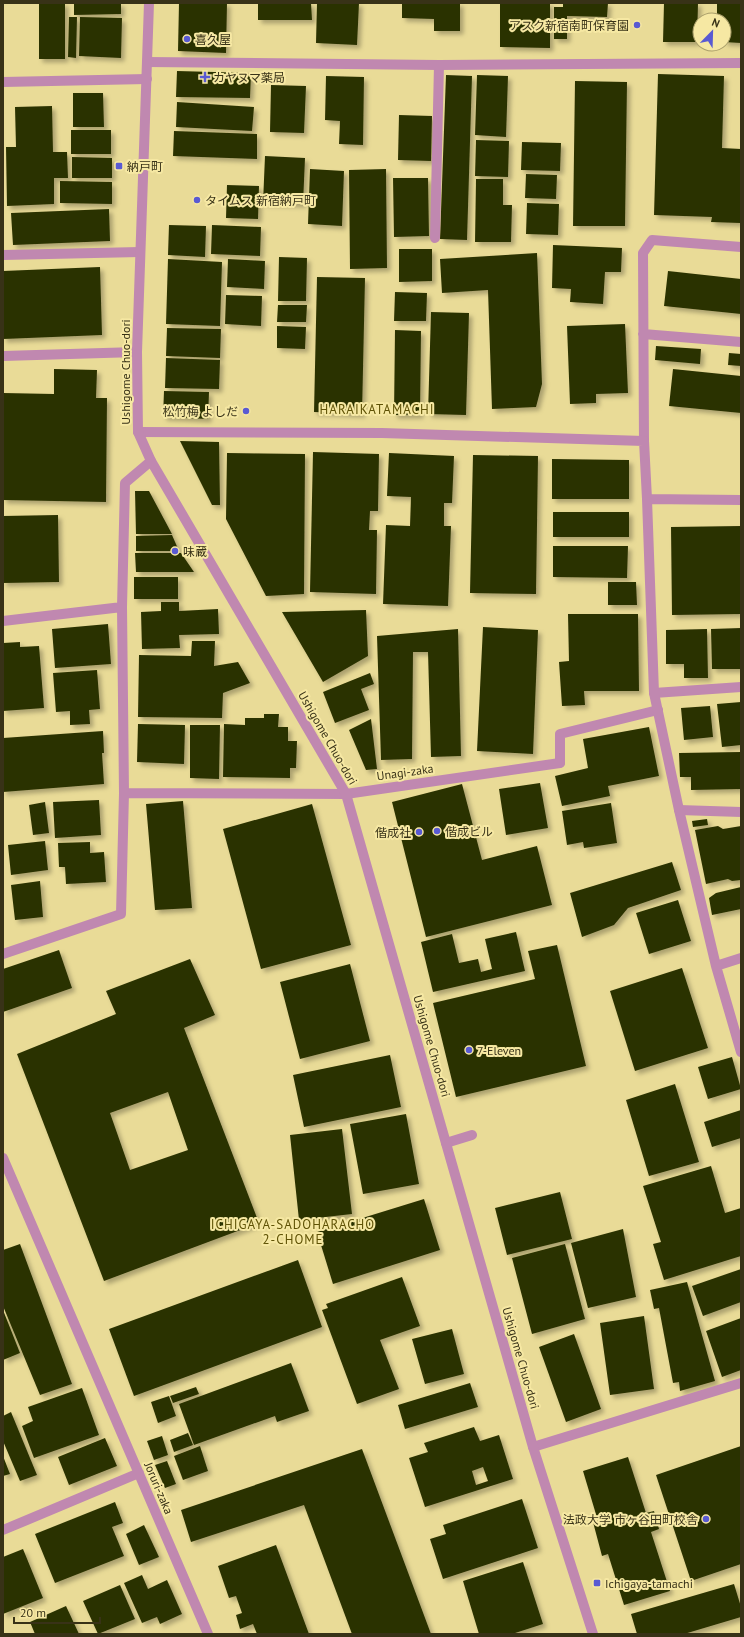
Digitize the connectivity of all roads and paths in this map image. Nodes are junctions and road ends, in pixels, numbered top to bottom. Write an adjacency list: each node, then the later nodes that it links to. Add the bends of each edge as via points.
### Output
1 (149, 3): 2 (street, Ushigome Chuo-dori)
2 (147, 62): 4 (street); 5 (street, Ushigome Chuo-dori)
3 (741, 63): 4 (street)
4 (439, 65): 7 (street)
5 (147, 79): 6 (street); 9 (street, Ushigome Chuo-dori)
6 (3, 82)
7 (435, 238)
8 (741, 247): 11 (street, via 652,240 643,253)
9 (140, 252): 10 (street); 13 (street, Ushigome Chuo-dori)
10 (3, 255)
11 (643, 334): 12 (street); 16 (street)
12 (741, 342)
13 (137, 352): 14 (street); 15 (street, Ushigome Chuo-dori)
14 (3, 356)
15 (138, 432): 16 (street, via 382,433); 17 (street, Ushigome Chuo-dori)
16 (644, 441): 18 (street)
17 (151, 461): 20 (street, via 125,483); 26 (street, Ushigome Chuo-dori)
18 (647, 499): 19 (street); 23 (street)
19 (741, 500)
20 (122, 607): 21 (street); 25 (street)
21 (3, 621)
22 (741, 687): 23 (street)
23 (654, 693): 24 (street)
24 (658, 710): 26 (street, Unagi-zaka, via 560,734 560,763); 27 (street)
25 (124, 793): 26 (street, Unagi-zaka); 29 (street, via 122,914)
26 (346, 794): 34 (street, Ushigome Chuo-dori)
27 (678, 810): 28 (street); 31 (street)
28 (741, 812)
29 (3, 954)
30 (741, 958): 31 (street)
31 (716, 966): 32 (street)
32 (741, 1052)
33 (472, 1135): 34 (street)
34 (446, 1143): 37 (street, Ushigome Chuo-dori)
35 (3, 1158): 38 (street, Joruri-zaka)
36 (741, 1383): 37 (street)
37 (533, 1447): 41 (street, Ushigome Chuo-dori)
38 (139, 1473): 39 (street); 40 (street, Joruri-zaka)
39 (3, 1530)
40 (208, 1634)
41 (593, 1634)

